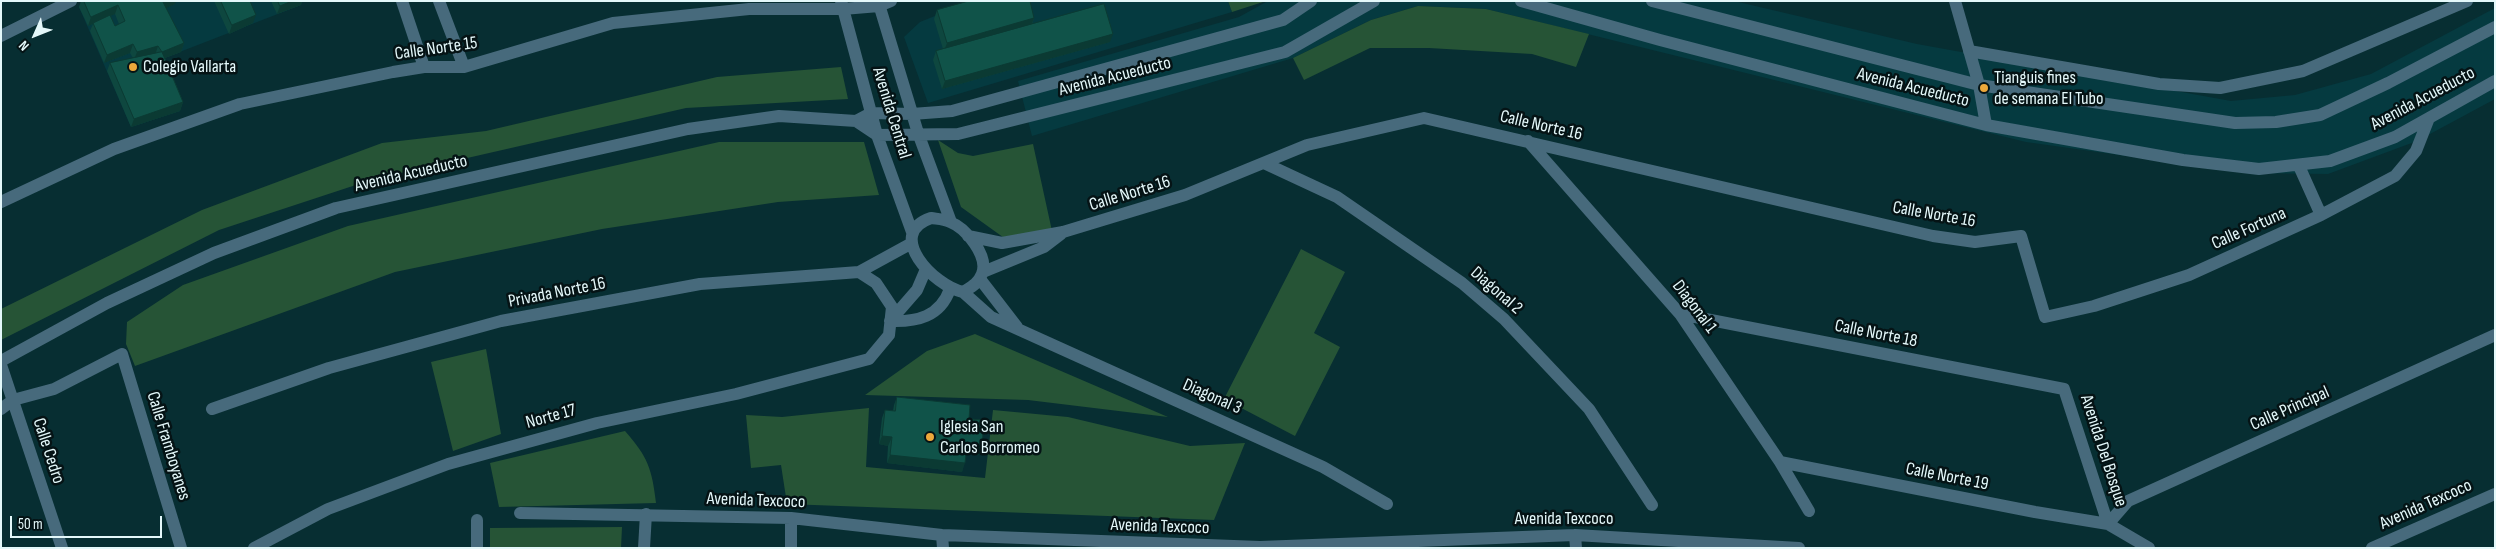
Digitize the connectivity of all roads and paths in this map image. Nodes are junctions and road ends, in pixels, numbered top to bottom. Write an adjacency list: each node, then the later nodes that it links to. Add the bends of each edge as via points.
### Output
1 (71, 1): 13 (street)
2 (402, 1): 15 (street)
3 (439, 1): 16 (street)
4 (1311, 1): 20 (street, Avenida Acueducto, via 1283,20 952,111)
5 (1374, 1): 24 (street, Avenida Acueducto, via 1286,52 958,134)
6 (1521, 1): 23 (street, Avenida Acueducto)
7 (1652, 1): 18 (street, Avenida Acueducto)
8 (1955, 1): 14 (street)
9 (2467, 1): 14 (street, via 2303,71 2220,88 2158,84)
10 (882, 3): 11 (street, Calle Norte 15); 20 (street, Avenida Central)
11 (842, 5): 16 (street, Calle Norte 15, via 749,9 612,22); 19 (street, Avenida Central)
12 (2495, 27): 18 (street, Avenida Acueducto, via 2320,115 2276,122 2235,123)
13 (1, 36)
14 (1969, 51): 18 (street)
15 (424, 67): 16 (street, Calle Norte 15); 29 (street, Calle Norte 15, via 240,104 114,149)
16 (464, 67)
17 (2495, 81): 21 (street, Avenida Acueducto)
18 (1979, 85): 23 (street)
19 (871, 113): 20 (street, Avenida Acueducto); 22 (street, Avenida Acueducto); 25 (street, Avenida Central)
20 (912, 114): 24 (street, Avenida Central)
21 (2429, 118): 28 (street, Avenida Acueducto, via 2395,137 2330,162); 30 (street, Calle Fortuna, via 2416,151 2395,176)
22 (856, 121): 25 (street); 47 (street, Avenida Acueducto, via 779,116 688,129 336,208 214,253 107,303)
23 (1986, 125): 28 (street, Avenida Acueducto, via 2183,160 2259,169)
24 (918, 134): 25 (street, Avenida Acueducto); 31 (street, Avenida Central)
25 (877, 136): 34 (street, Avenida Central)
26 (1528, 141): 27 (street, Calle Norte 16, via 1424,118 1307,145); 42 (street, Diagonal 1); 43 (street, Calle Norte 16, via 1933,236 1975,242 2021,236)
27 (1264, 163): 32 (street, Calle Norte 16, via 1185,195); 55 (street, Diagonal 2, via 1336,197 1462,283 1504,319 1589,410)
28 (2299, 166): 30 (street)
29 (1, 202)
30 (2321, 215): 43 (street, Calle Fortuna, via 2189,275)
31 (951, 222): 33 (street); 34 (street, via 931,218 919,222)
32 (1062, 232): 33 (street, Calle Norte 16, via 1002,243); 38 (street, Calle Norte 16, via 1044,247)
33 (968, 236): 38 (street, via 981,252)
34 (912, 238): 35 (street, Privada Norte 16); 36 (street, via 920,262)
35 (874, 264): 37 (street, Privada Norte 16); 39 (street)
36 (926, 269): 40 (street); 44 (street, via 916,290)
37 (859, 272): 39 (street); 51 (street, Privada Norte 16, via 700,284 501,321 329,368)
38 (981, 275): 41 (street, via 975,285); 45 (street, Diagonal 3)
39 (876, 283): 44 (street, via 892,307)
40 (950, 289): 41 (street); 44 (street, via 946,300 924,318)
41 (963, 292): 45 (street, Diagonal 3, via 991,317)
42 (1680, 314): 48 (street, Calle Norte 18); 52 (street, Diagonal 1)
43 (2046, 318)
44 (890, 321): 69 (street, Norte 17, via 889,335 869,359 736,394 597,423 448,464 328,509)
45 (1019, 329): 54 (street, Diagonal 3, via 1323,467)
46 (2495, 336): 61 (street, Calle Principal, via 2128,501)
47 (1, 363): 49 (street, Calle Cedro)
48 (2064, 389): 61 (street, Avenida Del Bosque)
49 (13, 400): 50 (street); 67 (street, Calle Cedro); 68 (street, Calle Framboyanes, via 54,389 122,354)
50 (1, 409)
51 (212, 409)
52 (1780, 462): 56 (street, Diagonal 1); 61 (street, Calle Norte 19)
53 (2495, 494): 76 (street, Avenida Texcoco)
54 (1387, 504)
55 (1652, 505)
56 (1809, 511)
57 (520, 513): 58 (street, Avenida Texcoco)
58 (646, 514): 59 (street, Avenida Texcoco); 71 (street)
59 (791, 518): 62 (street, Avenida Texcoco); 72 (street)
60 (477, 520): 70 (street)
61 (2108, 524): 75 (street)
62 (942, 541): 64 (street, Avenida Texcoco)
63 (1576, 542): 65 (street, Avenida Texcoco, via 1477,537); 66 (street, Avenida Texcoco)
64 (1094, 545): 73 (street, Avenida Texcoco)
65 (1411, 545): 73 (street, Avenida Texcoco)
66 (1740, 546): 74 (street, Avenida Texcoco)
67 (62, 548)
68 (181, 548)
69 (254, 548)
70 (477, 548)
71 (644, 548)
72 (791, 548)
73 (1260, 548)
74 (1800, 548)
75 (2149, 548)
76 (2372, 548)

